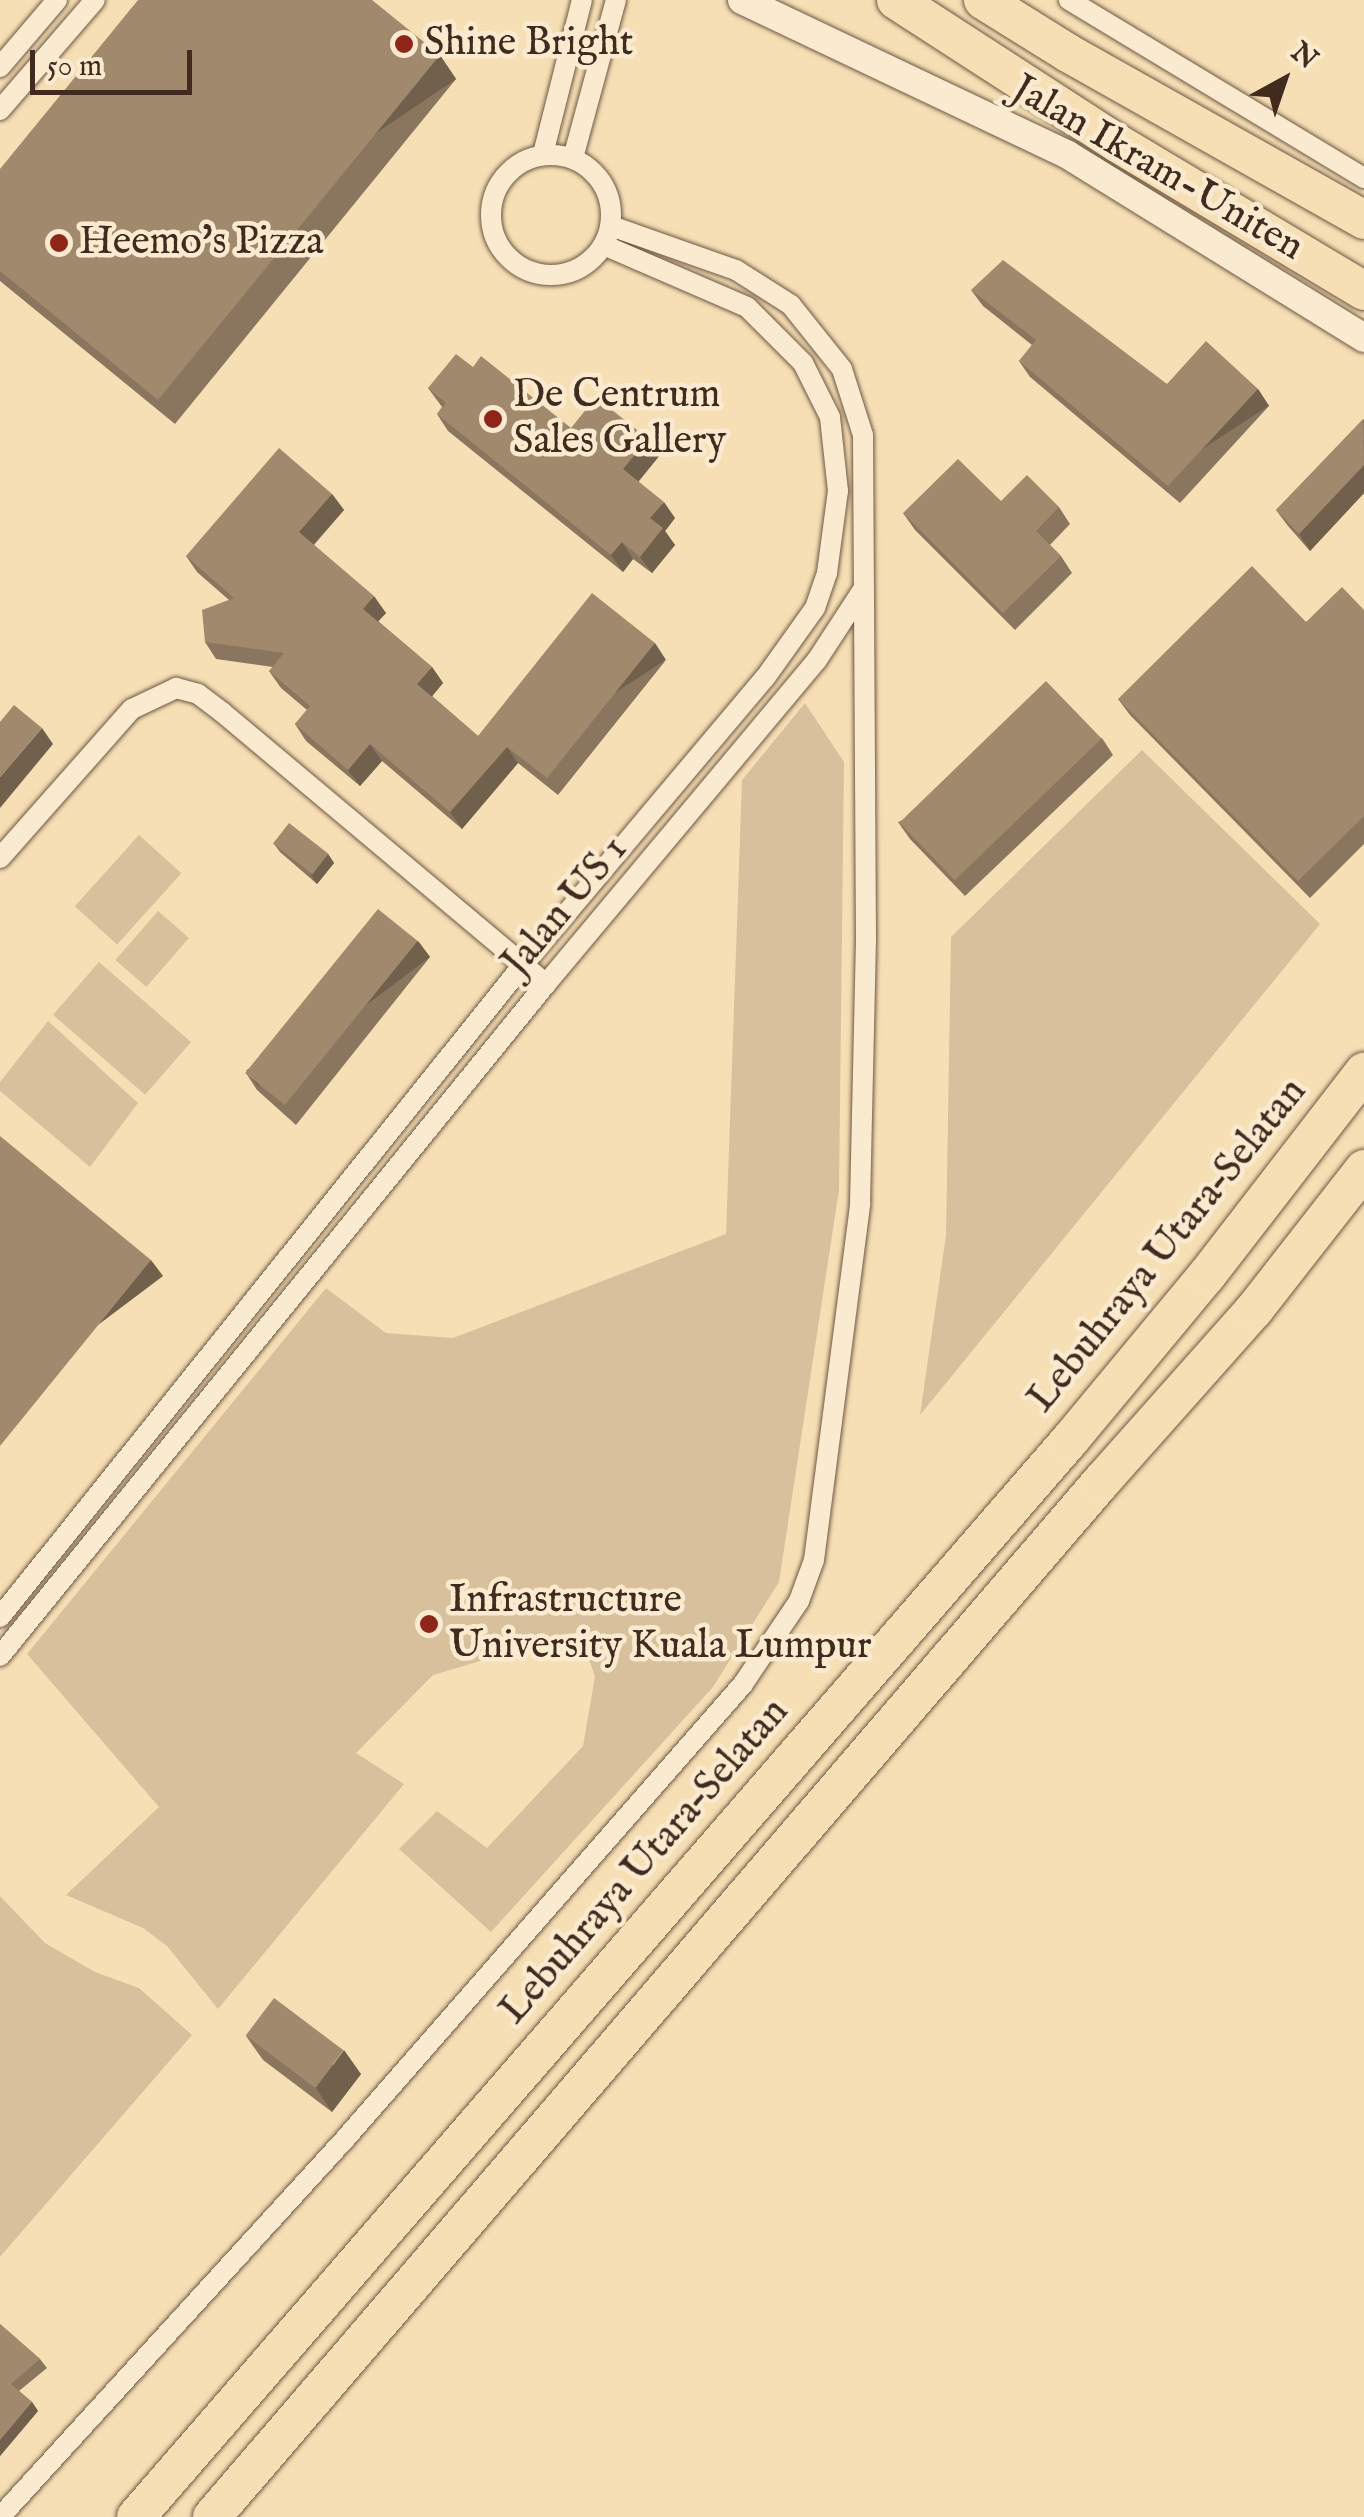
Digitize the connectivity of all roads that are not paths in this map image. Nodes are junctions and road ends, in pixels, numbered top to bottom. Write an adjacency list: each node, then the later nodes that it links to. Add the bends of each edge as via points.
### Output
1 (56, 0): 9 (street)
2 (95, 0): 10 (street)
3 (582, 0): 11 (street)
4 (616, 0): 12 (street)
5 (742, 0): 17 (main road, Jalan Ikram-Uniten, via 1068,155)
6 (896, 0): 16 (highway)
7 (983, 0): 14 (highway)
8 (1069, 0): 13 (street)
9 (0, 67)
10 (0, 110)
11 (543, 154): 12 (street); 15 (street, via 514,167 495,192 490,210 498,245 525,270 542,275 578,270)
12 (573, 158): 15 (street, via 604,186)
13 (1364, 178)
14 (1364, 220)
15 (608, 236): 18 (street, via 736,270 791,306 842,369 863,435); 20 (street, Jalan US 1, via 747,308 803,363 830,417 835,533 814,608 793,643)
16 (1364, 291)
17 (1364, 338)
18 (862, 589): 21 (street, Jalan US 1, via 818,660); 26 (street, via 866,939 860,1204 814,1560 800,1601 743,1684 345,2139)
19 (0, 858): 20 (street, via 132,709 176,688 222,712)
20 (523, 965): 21 (street); 24 (street, Jalan US 1)
21 (546, 984): 25 (street, Jalan US 1)
22 (1364, 1072): 27 (highway, Lebuhraya Utara–Selatan, via 1070,1440)
23 (1364, 1169): 28 (highway, via 1254,1310)
24 (0, 1617)
25 (0, 1656)
26 (0, 2517)
27 (136, 2517)
28 (212, 2517)

